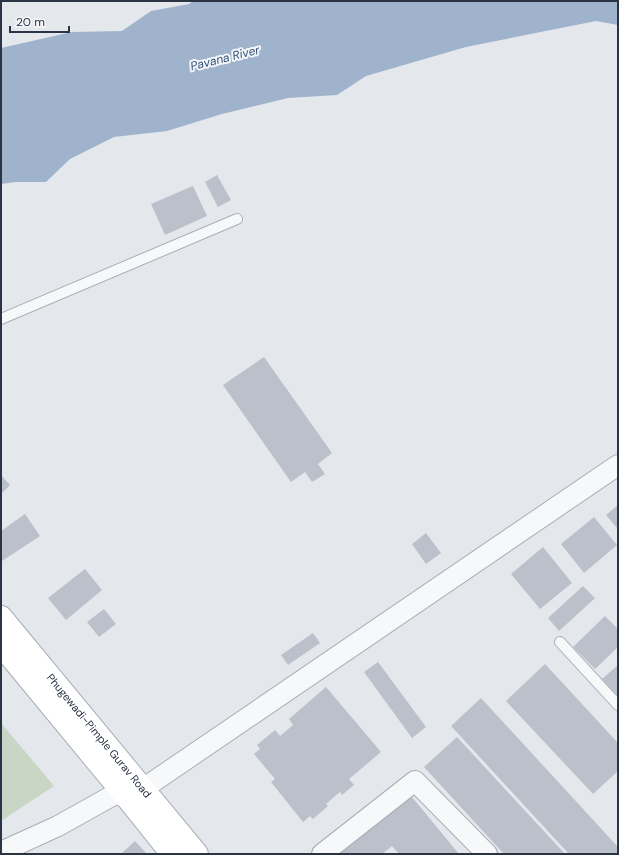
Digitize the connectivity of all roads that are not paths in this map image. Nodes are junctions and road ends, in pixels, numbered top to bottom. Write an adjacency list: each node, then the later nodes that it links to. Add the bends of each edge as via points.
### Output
1 (237, 219): 2 (lane)
2 (1, 319)
3 (618, 465): 8 (street)
4 (1, 617): 8 (street, Phugewadi-Pimple Gurav Road)
5 (560, 642): 7 (lane)
6 (1, 644): 8 (street, Phugewadi-Pimple Gurav Road)
7 (618, 706)
8 (135, 794): 9 (street, via 118,794 110,797 58,826); 10 (street, Phugewadi-Pimple Gurav Road); 11 (street, Phugewadi-Pimple Gurav Road)
9 (1, 852)
10 (172, 854)
11 (197, 854)
12 (322, 854): 13 (street, via 415,781)
13 (487, 854)

